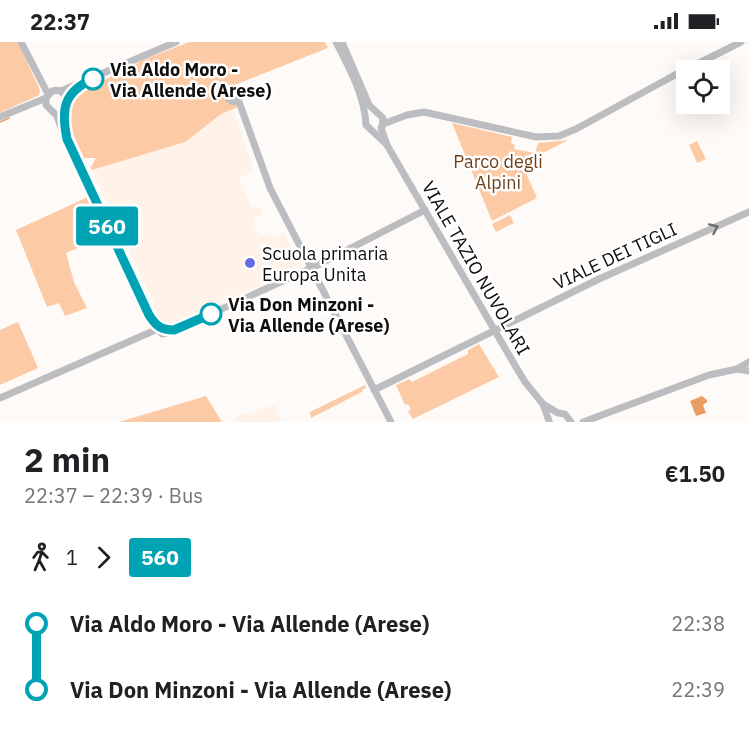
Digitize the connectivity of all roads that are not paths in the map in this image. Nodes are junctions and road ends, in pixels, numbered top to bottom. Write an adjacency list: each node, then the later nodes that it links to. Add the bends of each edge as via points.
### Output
1 (21, 42): 7 (street, via 37,75)
2 (176, 42): 6 (street)
3 (336, 42): 13 (street)
4 (342, 42): 14 (street, VIALE TAZIO NUVOLARI)
5 (741, 42): 14 (street, via 559,136 536,137 429,112)
6 (84, 83): 7 (street); 8 (street)
7 (52, 93): 8 (street); 11 (street); 12 (street)
8 (67, 98): 10 (street)
9 (238, 99): 18 (street, via 268,184)
10 (64, 109): 11 (street); 15 (street)
11 (50, 110): 12 (street, via 29,108); 15 (street, via 57,116)
12 (4, 115)
13 (366, 119): 14 (street, via 369,115); 14 (street, via 367,127)
14 (380, 122): 16 (street, VIALE TAZIO NUVOLARI, via 387,145)
15 (69, 145): 19 (street)
16 (424, 210): 18 (street); 20 (street, VIALE TAZIO NUVOLARI)
17 (749, 212): 20 (street, VIALE DEI TIGLI, one-way to 17)
18 (311, 268): 19 (street, via 174,330); 24 (street)
19 (158, 330): 25 (street)
20 (494, 330): 24 (street, VIALE DEI TIGLI); 26 (street, VIALE TAZIO NUVOLARI)
21 (749, 362): 22 (street)
22 (737, 369): 23 (street); 29 (street, via 709,375)
23 (749, 371)
24 (374, 390): 30 (street)
25 (0, 398)
26 (543, 404): 27 (street, VIALE TAZIO NUVOLARI); 31 (street, VIALE TAZIO NUVOLARI)
27 (558, 413): 28 (street, VIALE TAZIO NUVOLARI); 31 (street)
28 (570, 420): 29 (street, VIALE TAZIO NUVOLARI)
29 (585, 421)
30 (391, 422)
31 (549, 422)

